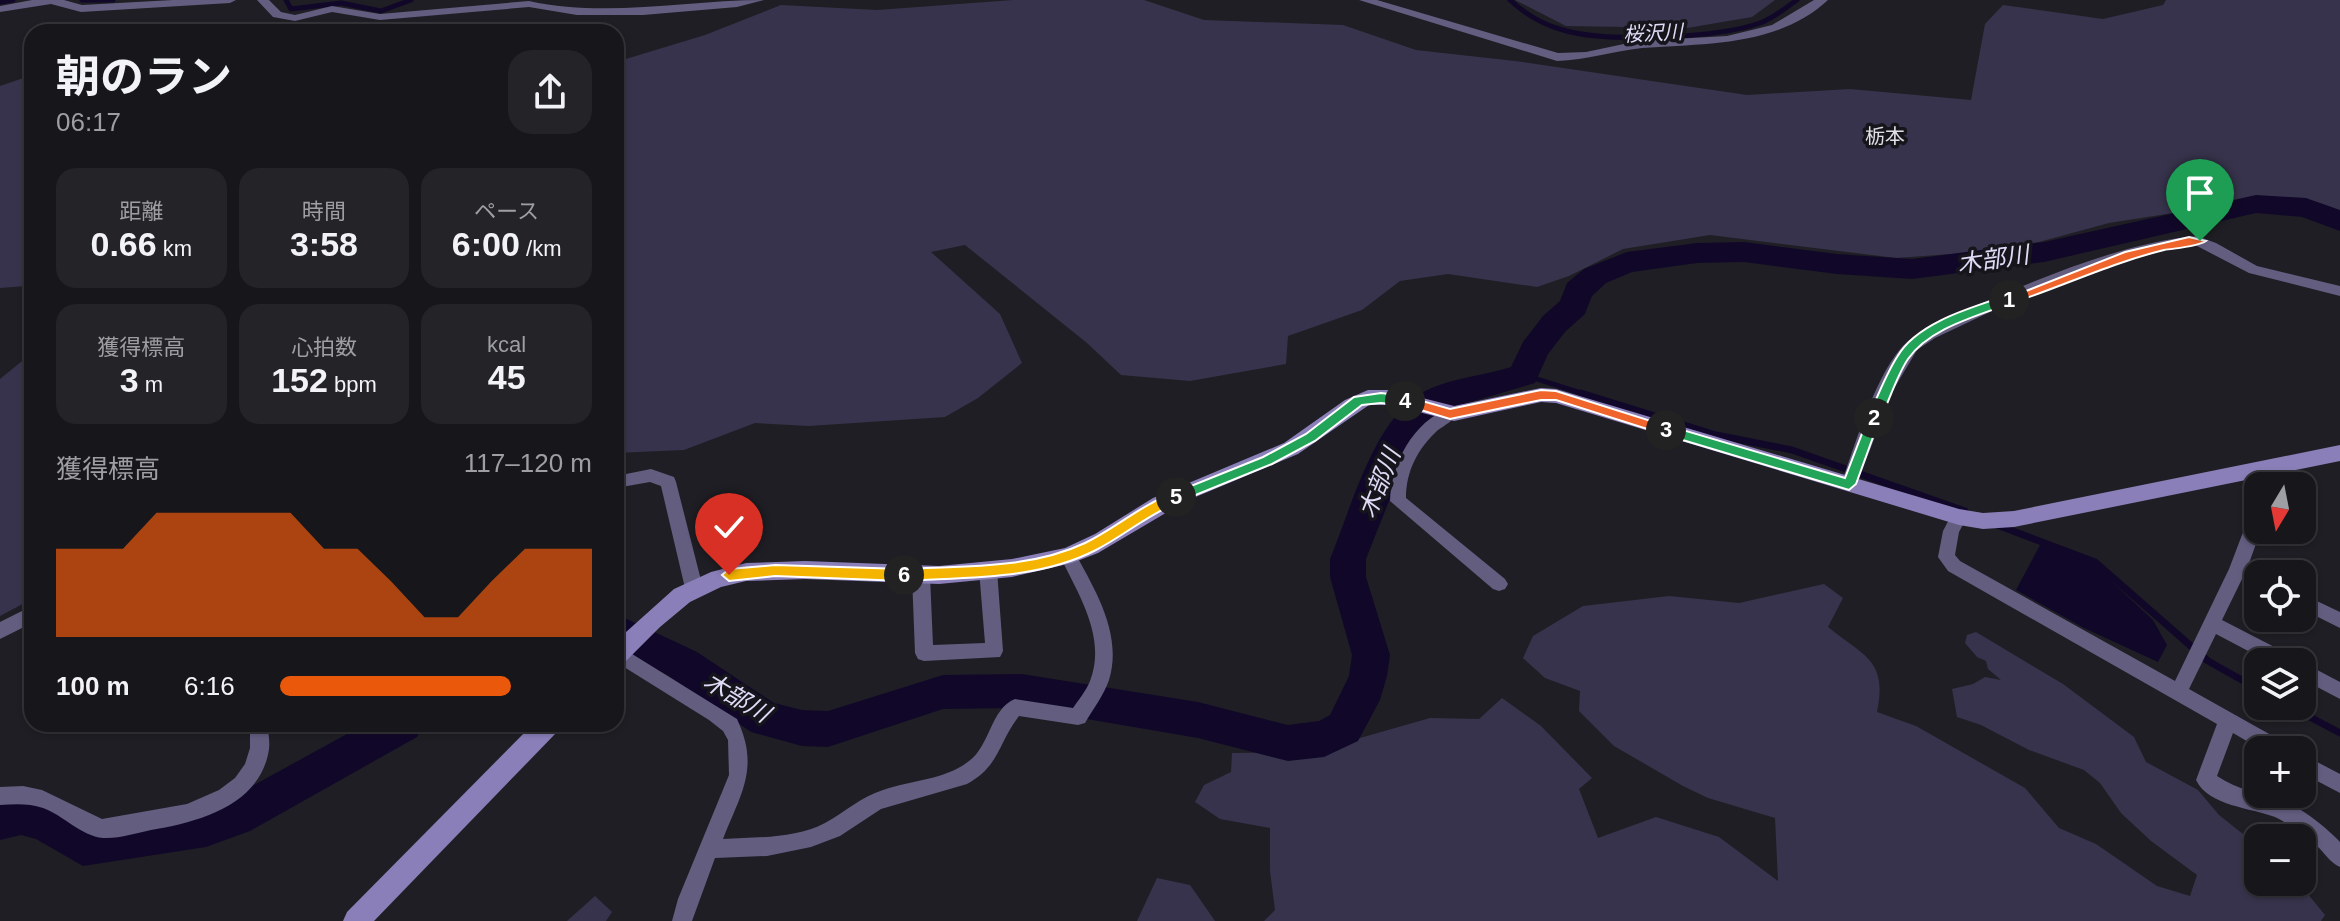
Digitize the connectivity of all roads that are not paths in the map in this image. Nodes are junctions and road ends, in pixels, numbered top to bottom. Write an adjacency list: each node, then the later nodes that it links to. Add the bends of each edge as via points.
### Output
1 (230, 0): 7 (street, via 81,9 52,0)
2 (263, 0): 6 (street, via 277,15 295,18 332,9 380,17)
3 (758, 0): 6 (street, via 624,11 550,10)
4 (1365, 0): 5 (street, via 1557,57 1727,40 1776,27)
5 (1822, 0)
6 (531, 2)
7 (0, 9)
8 (2340, 291): 14 (street, via 2253,270 2189,240 2129,255 2031,291 1937,328 1914,343 1878,409)
9 (1450, 414): 14 (street, via 1556,396); 17 (street, via 1399,399 1358,401 1310,438 1161,503); 22 (street, via 1435,422 1407,460 1398,501)
10 (2340, 453): 11 (street)
11 (2283, 472)
12 (624, 480): 23 (street, via 651,475 668,482)
13 (2244, 481): 15 (street, via 2014,519)
14 (1849, 484): 15 (street)
15 (1959, 517): 34 (street, via 1946,557 1954,566)
16 (2247, 544): 18 (street)
17 (1068, 556): 19 (street); 42 (street, via 1097,612 1103,645 1101,678 1078,717 1015,707 979,766 954,779 880,799 823,834)
18 (2238, 569): 20 (street); 27 (street)
19 (988, 570): 21 (street); 21 (street, via 994,651 924,653)
20 (2244, 572)
21 (921, 576): 23 (street, via 752,571)
22 (1499, 584)
23 (694, 588): 29 (street)
24 (2316, 608): 26 (street)
25 (24, 618): 28 (street)
26 (2340, 620)
27 (2212, 623): 30 (street); 34 (street)
28 (0, 631)
29 (624, 647)
30 (2259, 648)
31 (624, 658): 42 (street, via 716,714 737,740 739,775)
32 (2316, 678): 33 (street)
33 (2340, 691)
34 (2179, 692): 35 (street)
35 (2228, 721): 38 (street); 43 (street, via 2206,780 2231,796 2281,810)
36 (260, 732): 41 (street, via 259,756 231,795 176,817 99,829 53,802 25,793)
37 (541, 732): 44 (street)
38 (2255, 736)
39 (2316, 771): 40 (street)
40 (2340, 784)
41 (0, 796)
42 (709, 849): 45 (street)
43 (2340, 857)
44 (356, 921)
45 (682, 921)

